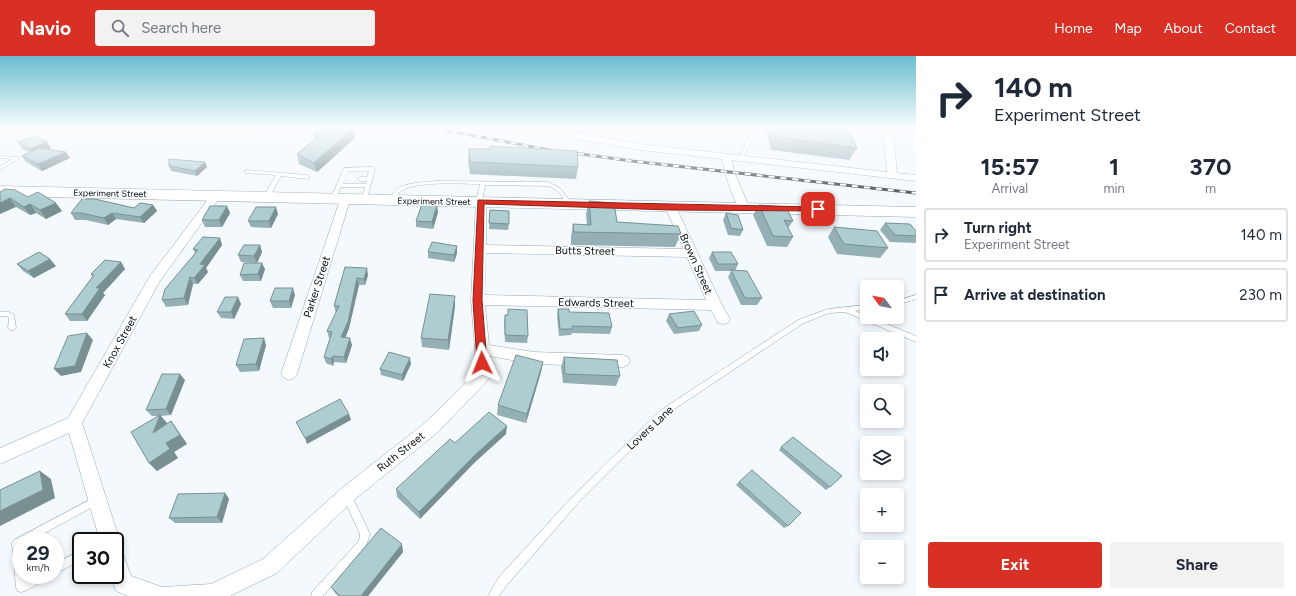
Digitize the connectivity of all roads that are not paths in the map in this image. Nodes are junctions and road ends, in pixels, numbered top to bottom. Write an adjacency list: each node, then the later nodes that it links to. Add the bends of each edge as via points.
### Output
1 (685, 152): 5 (street)
2 (744, 152): 6 (lane)
3 (890, 152): 10 (street)
4 (0, 157): 7 (lane, via 18,158)
5 (726, 157): 6 (street); 28 (street)
6 (741, 158): 10 (street)
7 (0, 168)
8 (247, 172): 9 (lane)
9 (279, 174): 11 (lane); 22 (lane)
10 (892, 176): 14 (street)
11 (307, 177)
12 (342, 178): 13 (lane); 16 (lane, via 346,169 372,169); 18 (lane)
13 (350, 178)
14 (916, 178)
15 (360, 179): 16 (lane)
16 (369, 179): 20 (lane)
17 (483, 183): 24 (lane, via 430,183 404,188 397,192); 25 (lane); 26 (lane, via 548,184 561,190)
18 (340, 185): 20 (lane); 23 (lane)
19 (0, 191): 21 (main road, Experiment Street)
20 (366, 193): 23 (main road, Experiment Street); 24 (main road, Experiment Street)
21 (216, 196): 22 (main road, Experiment Street); 45 (street, Knox Street, via 155,279)
22 (266, 198): 23 (main road, Experiment Street)
23 (339, 200): 44 (street, Parker Street)
24 (393, 201): 25 (main road, Experiment Street)
25 (480, 202): 26 (main road, Experiment Street); 30 (street, Ruth Street)
26 (569, 204): 27 (main road, Experiment Street)
27 (671, 207): 28 (main road, Experiment Street); 31 (street, Brown Street)
28 (742, 207): 29 (main road, Experiment Street)
29 (916, 212)
30 (479, 249): 31 (street, Butts Street); 33 (street, Ruth Street)
31 (691, 252): 35 (street, Brown Street)
32 (916, 297): 34 (lane)
33 (478, 300): 35 (street, Edwards Street); 42 (street, Ruth Street)
34 (904, 300)
35 (715, 305): 39 (street, Brown Street)
36 (860, 309): 37 (lane, Lovers Lane)
37 (847, 310): 41 (lane); 55 (lane, Lovers Lane, via 828,311 800,322 664,412 576,499 503,581)
38 (0, 314): 40 (lane, via 9,314 12,317)
39 (723, 319)
40 (12, 328)
41 (916, 339)
42 (482, 349): 43 (street, via 534,358); 47 (street, Ruth Street, via 482,378 432,427)
43 (623, 361)
44 (289, 374)
45 (74, 423): 46 (street); 48 (street, Ruth Street)
46 (0, 456)
47 (347, 495): 53 (street, Ruth Street, via 270,566 212,594); 54 (lane, via 365,534 363,543)
48 (97, 500): 49 (lane); 50 (street, Ruth Street)
49 (37, 532)
50 (106, 532)
51 (123, 584): 52 (street, Ruth Street)
52 (153, 595): 53 (street, Ruth Street)
53 (191, 595)
54 (316, 596)
55 (493, 596)

